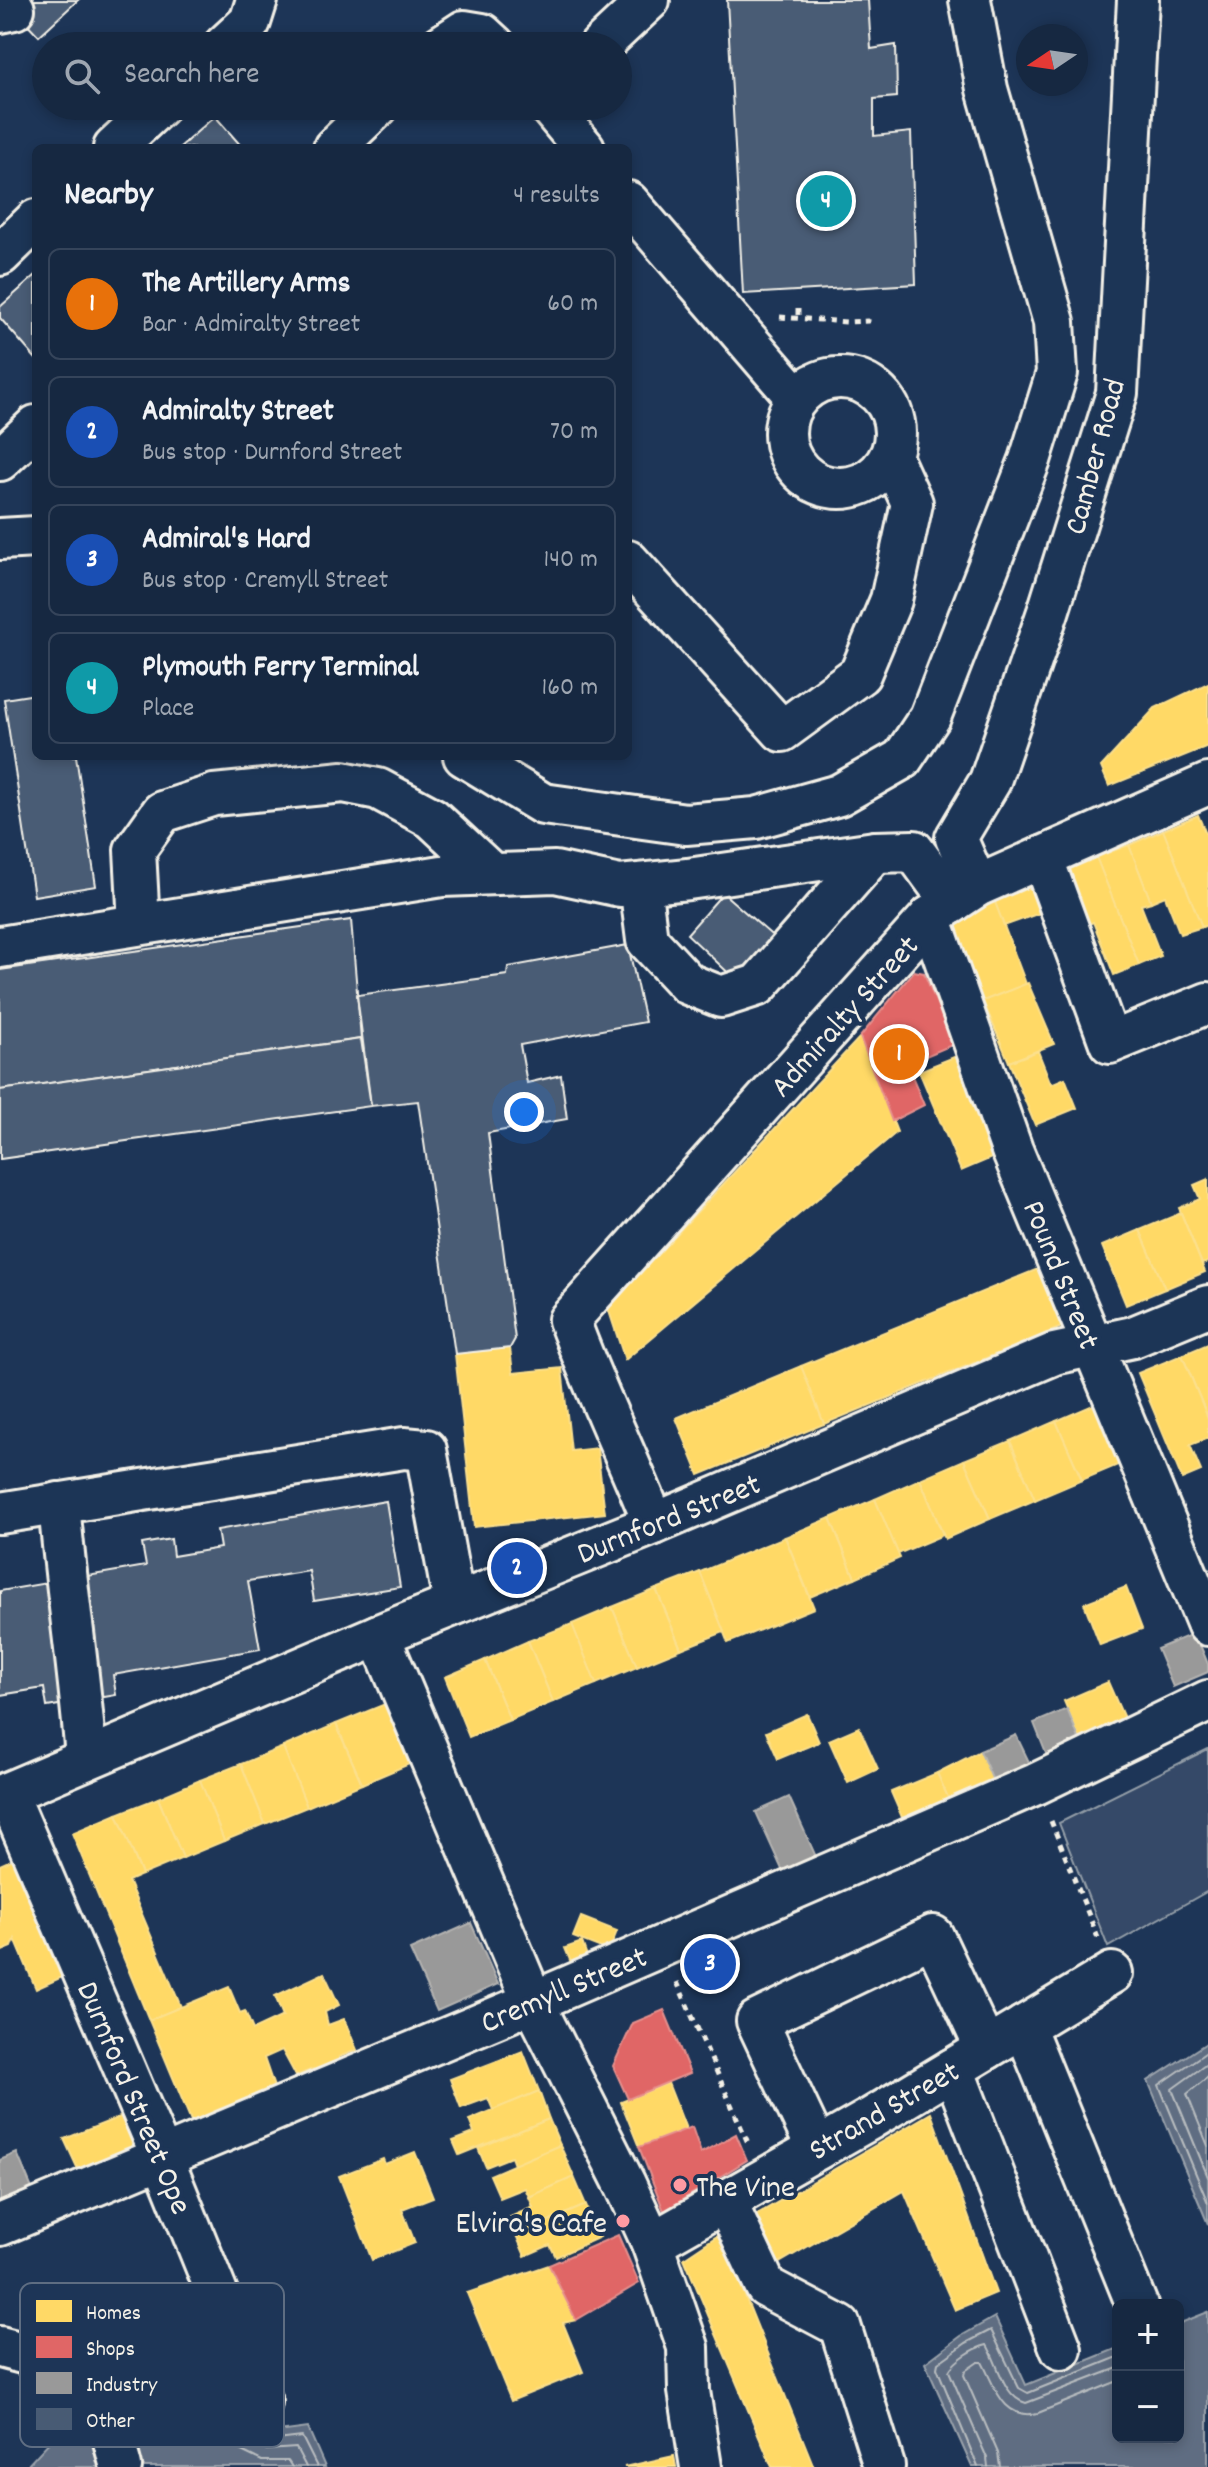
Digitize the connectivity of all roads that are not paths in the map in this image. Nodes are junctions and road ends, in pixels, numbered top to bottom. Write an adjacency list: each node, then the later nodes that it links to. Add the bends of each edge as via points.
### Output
1 (257, 0): 5 (street, via 250,22)
2 (649, 0): 6 (street)
3 (970, 0): 23 (street, via 987,89 1054,322 1057,373 1030,460 930,717 902,759 839,795 756,818 686,824 543,804)
4 (1138, 0): 29 (street, Camber Road, via 1117,393 990,781 956,838)
5 (239, 32)
6 (615, 32)
7 (144, 120): 10 (street)
8 (363, 120): 11 (street)
9 (561, 120): 12 (street)
10 (118, 144)
11 (338, 144)
12 (581, 144)
13 (632, 207): 16 (street)
14 (32, 224): 15 (street)
15 (0, 255)
16 (797, 398): 18 (street, via 826,379 848,378 880,394 896,429); 18 (street, via 785,433 789,456 818,484 843,489 865,481)
17 (32, 430): 19 (street)
18 (891, 457): 22 (street, via 912,503 891,600 860,674 782,731)
19 (0, 460)
20 (32, 537): 21 (street)
21 (0, 539)
22 (632, 565)
23 (471, 760)
24 (1208, 784): 26 (street, Admiralty Street)
25 (875, 852): 28 (street); 28 (street, via 758,985 721,997 688,984 647,940); 29 (street, via 914,851)
26 (1042, 857): 29 (street, Admiralty Street); 32 (street, via 1110,1043)
27 (492, 874): 28 (street, via 555,872 620,886); 30 (street, via 442,876); 30 (street, via 432,818 378,789 343,782 214,795 162,812 135,850)
28 (640, 884)
29 (953, 902): 34 (street, Pound Street, via 1012,1150); 37 (street, Admiralty Street, via 569,1320)
30 (139, 924): 31 (street)
31 (0, 947)
32 (1208, 1003)
33 (1208, 1306): 34 (street, Durnford Street, via 1133,1337)
34 (1092, 1347): 37 (street, Durnford Street, via 1054,1354); 39 (street, Pound Street)
35 (59, 1503): 36 (street); 38 (street, via 404,1448 426,1450); 42 (street)
36 (0, 1513)
37 (654, 1524): 38 (street, Durnford Street)
38 (454, 1604): 40 (street, Durnford Street)
39 (1208, 1625)
40 (379, 1635): 42 (street, Durnford Street); 45 (street)
41 (1208, 1701): 45 (street, Cremyll Street, via 1036,1784)
42 (86, 1759): 43 (street, Durnford Street)
43 (4, 1794): 49 (street, Durnford Street Ope)
44 (1112, 1973): 46 (street, Strand Street)
45 (533, 2002): 49 (street, Cremyll Street); 52 (street)
46 (1024, 2026): 47 (street, Strand Street); 54 (street)
47 (970, 2059): 48 (street, Strand Street); 48 (street, via 933,1936 757,2021); 56 (street)
48 (817, 2149): 50 (street, Strand Street)
49 (162, 2157): 51 (street, Cremyll Street); 53 (street, Durnford Street Ope)
50 (725, 2200): 52 (street, Strand Street); 59 (street, via 766,2287 840,2326)
51 (0, 2225)
52 (652, 2243): 61 (street, via 688,2347)
53 (213, 2283)
54 (1135, 2299)
55 (0, 2347): 57 (street)
56 (1061, 2349)
57 (20, 2352)
58 (116, 2447): 60 (street)
59 (884, 2466)
60 (121, 2467)
61 (701, 2467)

